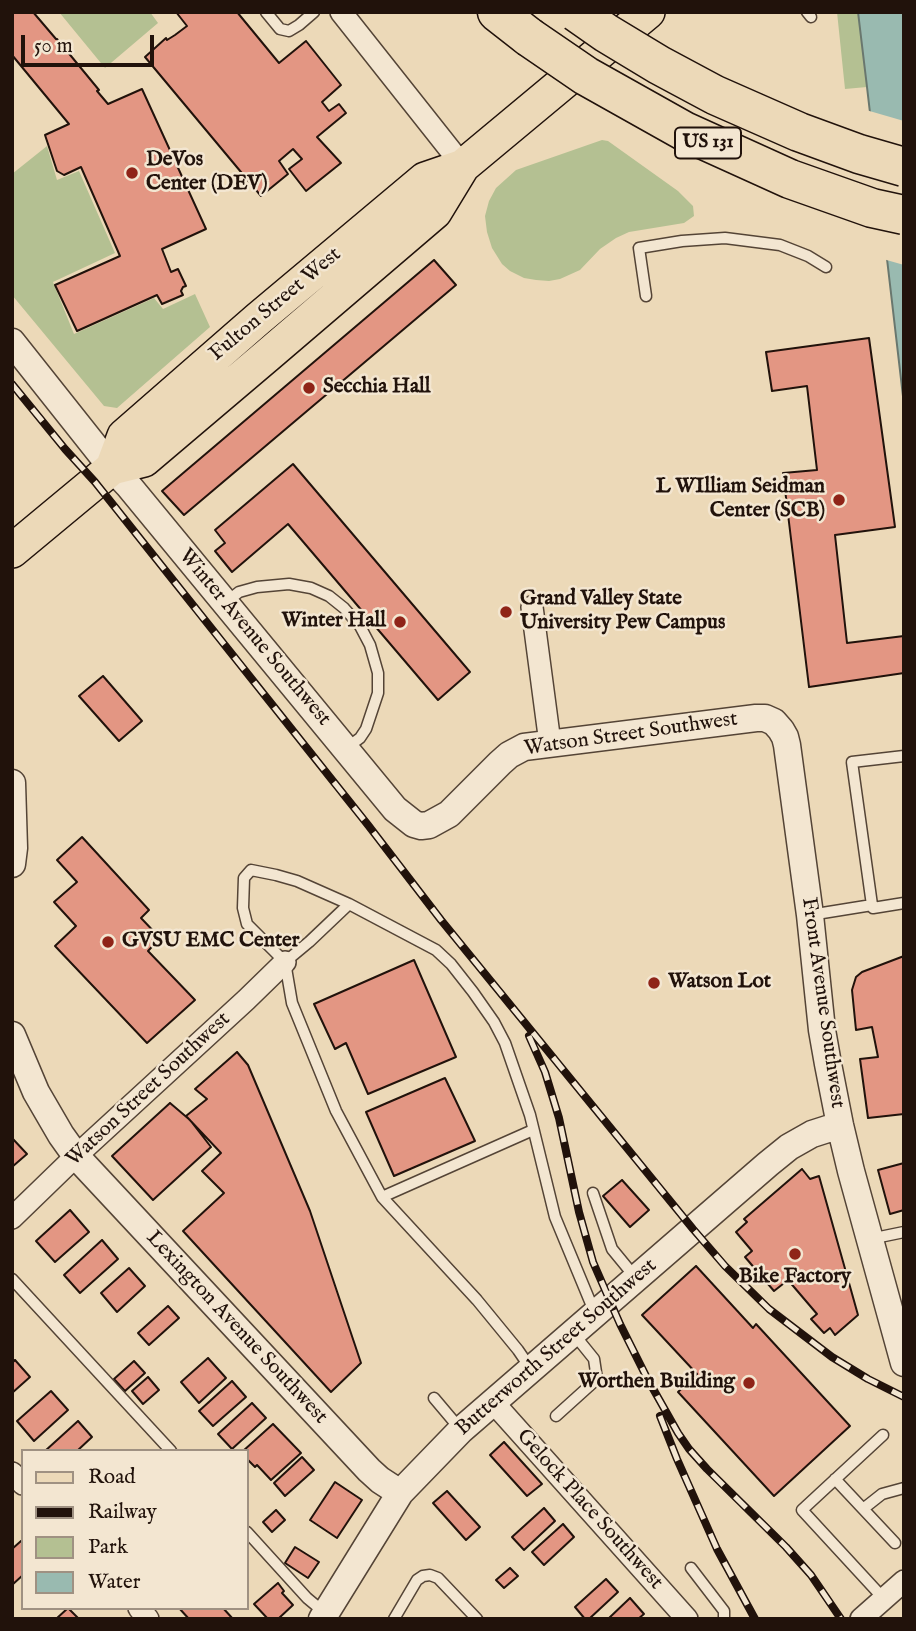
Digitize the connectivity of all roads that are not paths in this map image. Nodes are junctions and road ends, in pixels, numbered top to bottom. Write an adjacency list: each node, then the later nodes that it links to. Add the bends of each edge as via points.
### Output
1 (267, 12): 2 (lane, via 280,29 289,31)
2 (313, 12)
3 (341, 12): 7 (street)
4 (497, 12): 9 (highway, US 131, bridge, via 586,76 684,131 790,179)
5 (576, 12): 8 (highway, US 131, bridge, via 715,95 799,132)
6 (648, 12): 7 (main road, Fulton Street West)
7 (463, 166): 13 (main road, Fulton Street West, via 435,212 144,460)
8 (904, 167)
9 (904, 215)
10 (826, 267): 11 (lane, via 780,245 725,238 682,241 639,248)
11 (646, 296)
12 (12, 342): 13 (street, Winter Avenue Southwest)
13 (112, 468): 14 (main road, Fulton Street West); 15 (street, Winter Avenue Southwest)
14 (12, 551)
15 (225, 603): 19 (street, Winter Avenue Southwest); 19 (lane, via 257,587 289,584 329,596 360,626 378,673 378,693 366,729)
16 (532, 607): 18 (street)
17 (774, 722): 18 (street, Watson Street Southwest, via 756,718); 27 (street, Front Avenue Southwest, via 787,745)
18 (550, 743): 22 (street, Watson Street Southwest, via 509,755 457,807 429,825 421,826)
19 (345, 749): 22 (street, Winter Avenue Southwest)
20 (904, 755): 26 (lane, via 852,762)
21 (12, 783): 23 (street)
22 (395, 809)
23 (12, 864)
24 (904, 903): 26 (lane)
25 (349, 904): 28 (lane); 28 (lane, via 297,881 251,870 244,878 247,924); 31 (lane, via 436,950 474,992 505,1043)
26 (872, 905): 27 (lane)
27 (810, 915): 30 (street, Front Avenue Southwest, via 822,1030)
28 (285, 962): 32 (street, Watson Street Southwest); 34 (lane, via 292,1003 337,1111)
29 (12, 1035): 32 (street, Lexington Avenue Southwest, via 36,1092)
30 (840, 1125): 37 (street, Front Avenue Southwest); 39 (street, Butterworth Street Southwest, via 789,1147)
31 (533, 1130): 34 (lane); 40 (lane, via 555,1217)
32 (76, 1156): 35 (street, Watson Street Southwest); 52 (street, Lexington Avenue Southwest, via 369,1470)
33 (593, 1193): 39 (lane, via 612,1249)
34 (382, 1196): 43 (lane, via 477,1300)
35 (12, 1218)
36 (904, 1231): 37 (lane)
37 (870, 1239): 42 (street, Front Avenue Southwest)
38 (12, 1279): 49 (lane)
39 (636, 1279): 40 (street, Butterworth Street Southwest)
40 (595, 1314): 41 (street, Butterworth Street Southwest)
41 (573, 1333): 43 (street, Butterworth Street Southwest); 46 (lane, via 594,1359 597,1379)
42 (903, 1360)
43 (531, 1369): 45 (street, Butterworth Street Southwest)
44 (434, 1398): 47 (lane)
45 (492, 1401): 47 (street, Butterworth Street Southwest); 62 (street, Gelock Place Southwest)
46 (556, 1416)
47 (461, 1430): 52 (street, Butterworth Street Southwest)
48 (883, 1435): 50 (lane)
49 (170, 1449)
50 (835, 1479): 53 (lane); 58 (lane, via 802,1510)
51 (904, 1488): 53 (lane, via 882,1494)
52 (400, 1493): 59 (street, Butterworth Street Southwest)
53 (863, 1509): 55 (lane)
54 (248, 1533): 59 (lane)
55 (895, 1543)
56 (691, 1569): 63 (lane, via 724,1611)
57 (904, 1581): 58 (street)
58 (884, 1599): 64 (street)
59 (327, 1617)
60 (394, 1619): 61 (lane, via 417,1580 430,1575)
61 (477, 1619)
62 (687, 1619)
63 (724, 1619)
64 (860, 1619)

